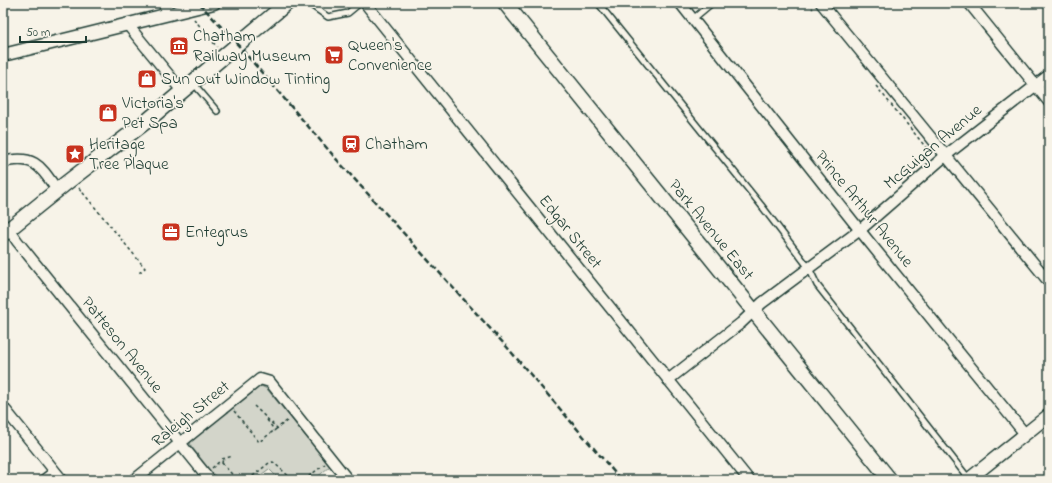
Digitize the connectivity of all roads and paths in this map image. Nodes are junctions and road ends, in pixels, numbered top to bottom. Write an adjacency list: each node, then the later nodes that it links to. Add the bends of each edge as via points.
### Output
1 (214, 3): 13 (street)
2 (287, 3): 17 (main road)
3 (308, 3): 4 (lane, via 328,16 348,12)
4 (360, 3)
5 (365, 3): 33 (street, Edgar Street)
6 (505, 3): 32 (main road, Park Avenue East)
7 (598, 3): 29 (lane, via 761,204)
8 (680, 3): 14 (street, Prince Arthur Avenue)
9 (712, 3): 14 (lane)
10 (821, 3): 23 (street)
11 (968, 3): 19 (street)
12 (166, 8): 13 (street); 15 (street)
13 (187, 9): 17 (path)
14 (693, 19): 27 (street, Prince Arthur Avenue)
15 (127, 24): 16 (street); 20 (street)
16 (3, 55)
17 (225, 56): 20 (main road)
18 (1049, 75): 19 (street, McGuigan Avenue)
19 (1036, 85): 21 (street); 23 (street, McGuigan Avenue)
20 (188, 87): 22 (lane); 26 (main road)
21 (1049, 102)
22 (217, 111)
23 (945, 156): 27 (street, McGuigan Avenue); 31 (street)
24 (3, 162): 26 (street, via 24,159 40,166)
25 (79, 188): 30 (path, via 145,268)
26 (57, 190): 28 (main road)
27 (860, 230): 29 (street, McGuigan Avenue); 42 (street, Prince Arthur Avenue)
28 (6, 232): 43 (street, Patteson Avenue, via 17,241)
29 (809, 268): 32 (street, McGuigan Avenue, via 762,303); 60 (lane, via 817,285)
30 (139, 274)
31 (1049, 282)
32 (754, 312): 33 (street, McGuigan Avenue); 59 (main road, Park Avenue East)
33 (668, 380): 58 (street, Edgar Street)
34 (254, 406): 39 (path)
35 (232, 407): 41 (path, via 259,442)
36 (3, 408): 48 (street)
37 (1049, 415): 42 (street)
38 (290, 418): 40 (path)
39 (267, 420): 40 (path); 41 (path)
40 (278, 429): 41 (path)
41 (275, 430)
42 (1025, 434): 60 (street)
43 (180, 442): 51 (street, Raleigh Street); 52 (street, Patteson Avenue); 57 (street, Raleigh Street, via 260,379 270,382)
44 (233, 456): 45 (path, via 223,459)
45 (222, 462): 47 (path); 53 (path)
46 (327, 463): 56 (path)
47 (210, 469)
48 (53, 470): 49 (lane); 50 (street)
49 (40, 480)
50 (62, 480)
51 (134, 480)
52 (210, 480)
53 (237, 480)
54 (248, 480): 55 (path, via 273,462)
55 (292, 480)
56 (304, 480)
57 (348, 480)
58 (749, 480)
59 (890, 480)
60 (969, 480)

